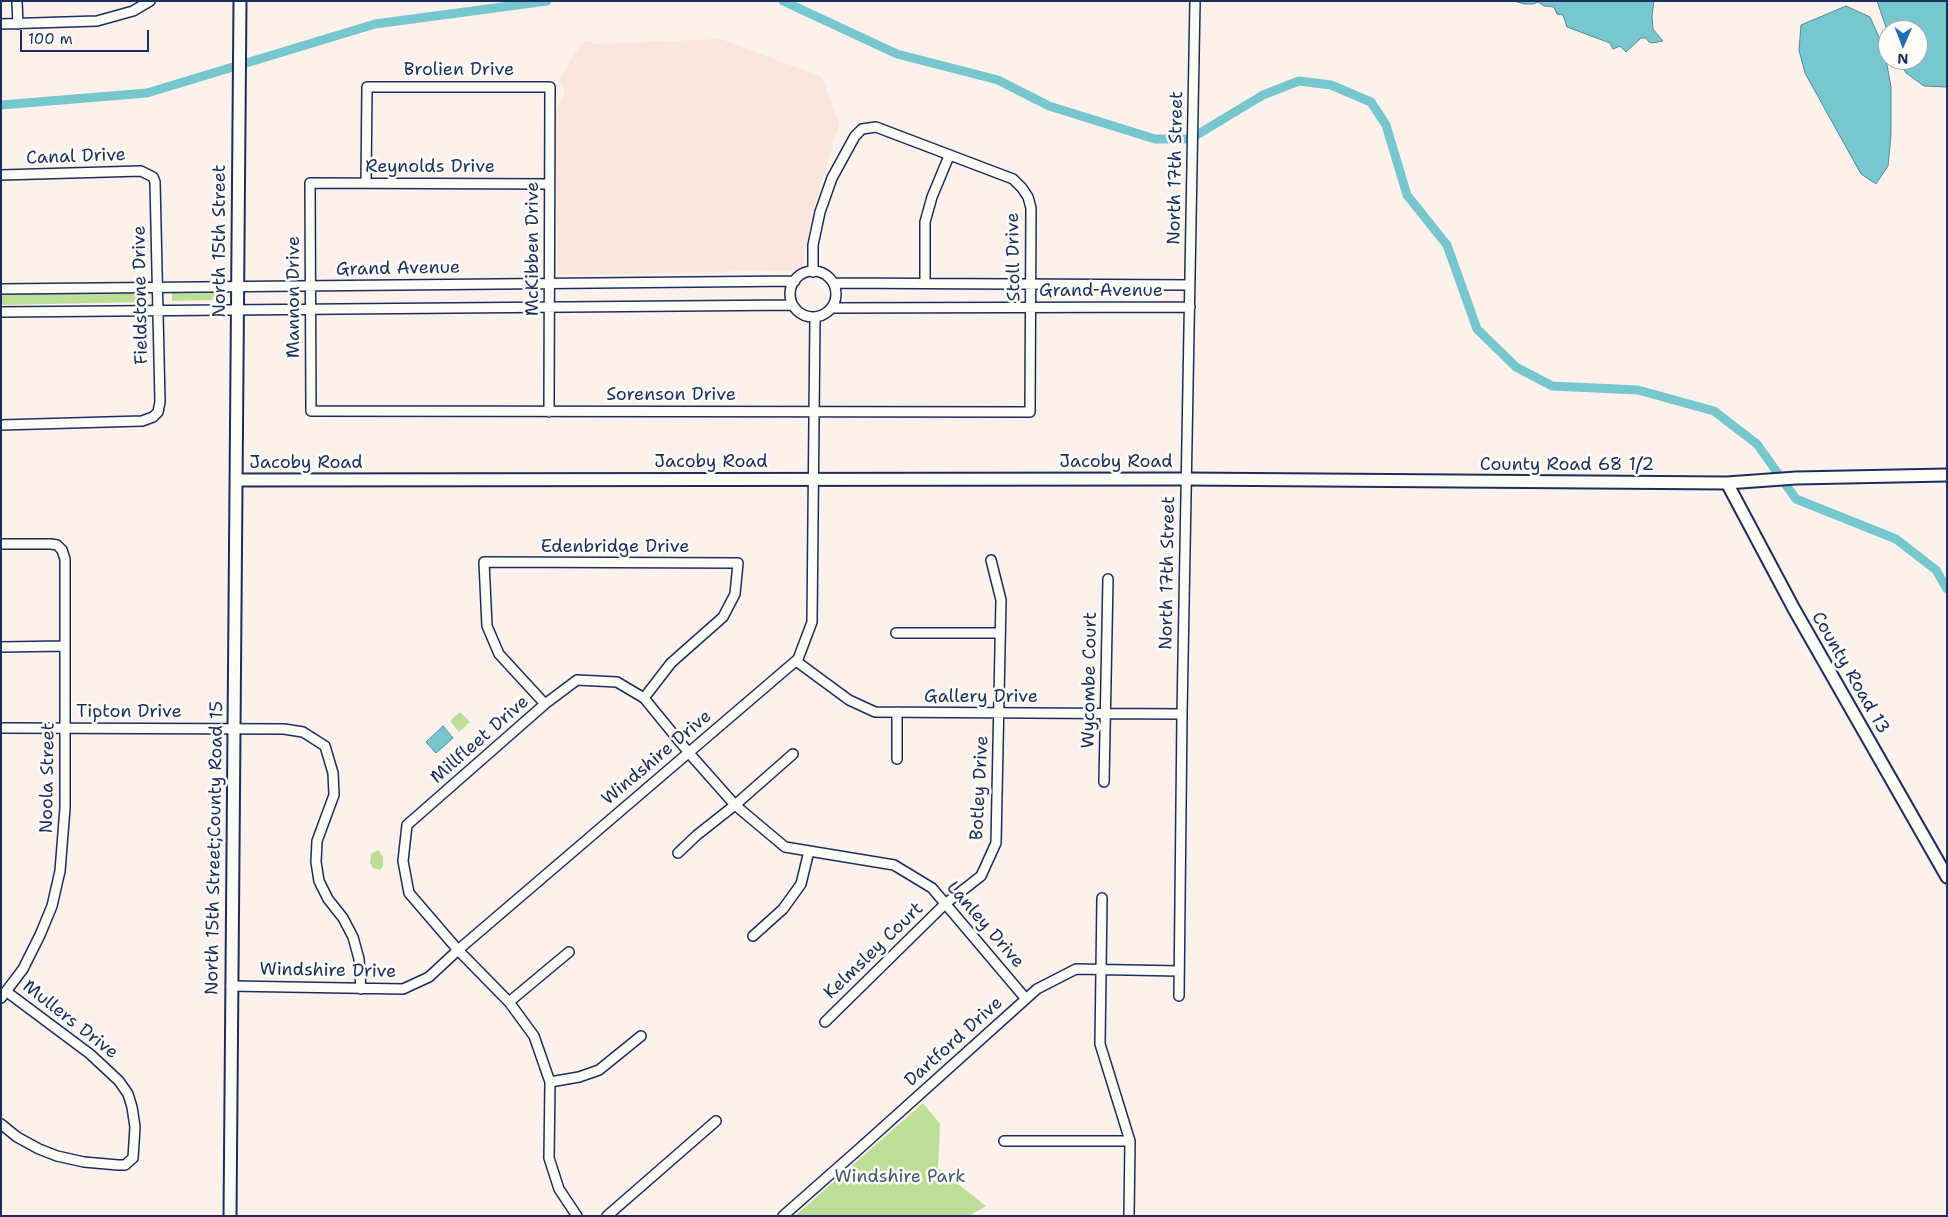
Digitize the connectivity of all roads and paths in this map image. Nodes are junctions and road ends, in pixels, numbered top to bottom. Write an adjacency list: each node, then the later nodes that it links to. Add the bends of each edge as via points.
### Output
1 (17, 1): 6 (street)
2 (150, 1): 6 (street, via 133,11 97,21)
3 (240, 1): 23 (street, North 15th Street)
4 (1195, 1): 20 (street, North 17th Street)
5 (1, 24): 6 (street)
6 (18, 24)
7 (550, 87): 12 (street, Brolien Drive, via 367,87); 13 (street, McKibben Drive)
8 (949, 156): 14 (street, Stoll Drive, via 876,127 862,129 832,178 820,212 814,245); 17 (street, via 925,222); 18 (street, Stoll Drive, via 1013,179 1028,197 1031,208)
9 (1, 175): 10 (street, Canal Drive, via 141,171)
10 (151, 175): 22 (street, Fieldstone Drive, via 155,182)
11 (310, 183): 12 (street, Reynolds Drive); 21 (street, Mannon Drive)
12 (366, 183): 13 (street, Reynolds Drive)
13 (549, 184): 19 (street, McKibben Drive)
14 (814, 272): 15 (street, via 803,274); 16 (street, via 824,274)
15 (795, 281): 19 (street, Grand Avenue); 25 (street, via 791,291)
16 (834, 283): 17 (street, Grand Avenue); 29 (street, via 836,300)
17 (925, 283): 18 (street, Grand Avenue)
18 (1031, 283): 20 (street, Grand Avenue); 27 (street, Stoll Drive)
19 (550, 284): 21 (street, Grand Avenue); 26 (street, McKibben Drive)
20 (1190, 285): 28 (street, North 17th Street)
21 (310, 286): 23 (street, Grand Avenue); 30 (street, Mannon Drive)
22 (157, 287): 23 (street, Grand Avenue); 24 (street, Grand Avenue); 31 (street, Fieldstone Drive)
23 (237, 287): 32 (street, North 15th Street)
24 (1, 289)
25 (793, 305): 26 (street); 34 (street, via 804,315)
26 (550, 307): 30 (street); 36 (street, McKibben Drive)
27 (1031, 307): 28 (street, Grand Avenue); 29 (street, Grand Avenue); 38 (street, Stoll Drive)
28 (1190, 307): 42 (street, North 17th Street)
29 (832, 308): 34 (street)
30 (310, 309): 32 (street); 35 (street, Mannon Drive)
31 (158, 310): 32 (street); 33 (street); 39 (street, Fieldstone Drive, via 160,402 156,414 148,420)
32 (237, 310): 43 (street, North 15th Street)
33 (1, 312)
34 (815, 317): 37 (street, Windshire Drive)
35 (312, 411): 36 (street, Sorenson Drive)
36 (550, 412): 37 (street, Sorenson Drive)
37 (814, 412): 38 (street, Sorenson Drive); 41 (street, Windshire Drive)
38 (1030, 412)
39 (1, 425)
40 (1947, 475): 44 (street, County Road 68 1/2, via 1765,479)
41 (813, 479): 42 (street, Jacoby Road); 43 (street, Jacoby Road); 52 (street, Windshire Drive, via 812,622)
42 (1186, 479): 44 (street, County Road 68 1/2); 58 (street, North 17th Street)
43 (236, 480): 61 (street, North 15th Street;County Road 15)
44 (1726, 483): 69 (street, County Road 13)
45 (1, 544): 50 (street, Noola Street, via 41,543 62,550 65,559)
46 (991, 560): 49 (street, Botley Drive, via 1001,600)
47 (1108, 578): 57 (street, Wycombe Court)
48 (896, 633): 49 (street)
49 (1000, 633): 56 (street, Botley Drive)
50 (65, 646): 51 (street); 60 (street, Noola Street)
51 (1, 648)
52 (796, 661): 55 (street, Gallery Drive, via 849,700 875,712); 62 (street, Windshire Drive)
53 (644, 698): 54 (street, Millfleet Drive, via 617,682 577,680); 54 (street, Edenbridge Drive, via 671,663 724,617 735,594 738,563 484,562 487,626 500,654); 62 (street, Millfleet Drive)
54 (545, 704): 73 (street, Millfleet Drive, via 407,825 403,860 409,893)
55 (897, 712): 56 (street, Gallery Drive); 64 (street)
56 (1000, 713): 57 (street, Gallery Drive); 71 (street, Botley Drive, via 996,842 981,876)
57 (1106, 714): 58 (street, Gallery Drive); 65 (street, Wycombe Court)
58 (1182, 714): 76 (street, North 17th Street)
59 (1, 728): 60 (street, Tipton Drive)
60 (65, 728): 61 (street, Tipton Drive); 79 (street, Noola Street, via 65,808 57,888 40,935 23,969)
61 (234, 728): 77 (street, North 15th Street;County Road 15); 78 (street, Tipton Drive, via 303,732 325,746 333,773 334,795 317,841 316,862 319,881 353,937 359,959)
62 (689, 753): 66 (street, Lanley Drive); 73 (street, Windshire Drive)
63 (793, 754): 66 (street)
64 (897, 759)
65 (1104, 782)
66 (735, 805): 67 (street, Lanley Drive, via 785,847); 68 (street)
67 (809, 851): 71 (street, Lanley Drive, via 894,865 932,888); 72 (street, via 801,884 783,909)
68 (678, 853)
69 (1947, 877)
70 (1102, 898): 75 (street)
71 (946, 904): 81 (street, Lanley Drive); 83 (street, Kelmsley Court)
72 (753, 936)
73 (458, 950): 78 (street, Windshire Drive, via 429,977 403,989); 82 (street, Millfleet Drive)
74 (569, 952): 82 (street)
75 (1101, 969): 76 (street, Dartford Drive); 81 (street, Dartford Drive, via 1076,969 1036,989); 89 (street, via 1100,1044)
76 (1179, 971): 80 (street, North 17th Street)
77 (231, 986): 78 (street, Windshire Drive); 90 (street, North 15th Street;County Road 15)
78 (361, 989)
79 (4, 995): 87 (street, Mullers Drive, via 90,1054 119,1081 132,1108 134,1158 118,1165 57,1156 17,1137)
80 (1179, 996)
81 (1026, 999): 93 (street, Dartford Drive)
82 (509, 1002): 85 (street, Millfleet Drive, via 534,1036)
83 (825, 1022)
84 (641, 1036): 85 (street, via 599,1070)
85 (550, 1082): 91 (street, Millfleet Drive, via 549,1158 559,1188)
86 (716, 1121): 92 (street)
87 (1, 1124)
88 (1004, 1140): 89 (street)
89 (1130, 1141): 94 (street)
90 (230, 1216)
91 (577, 1216)
92 (607, 1216)
93 (783, 1216)
94 (1129, 1216)

